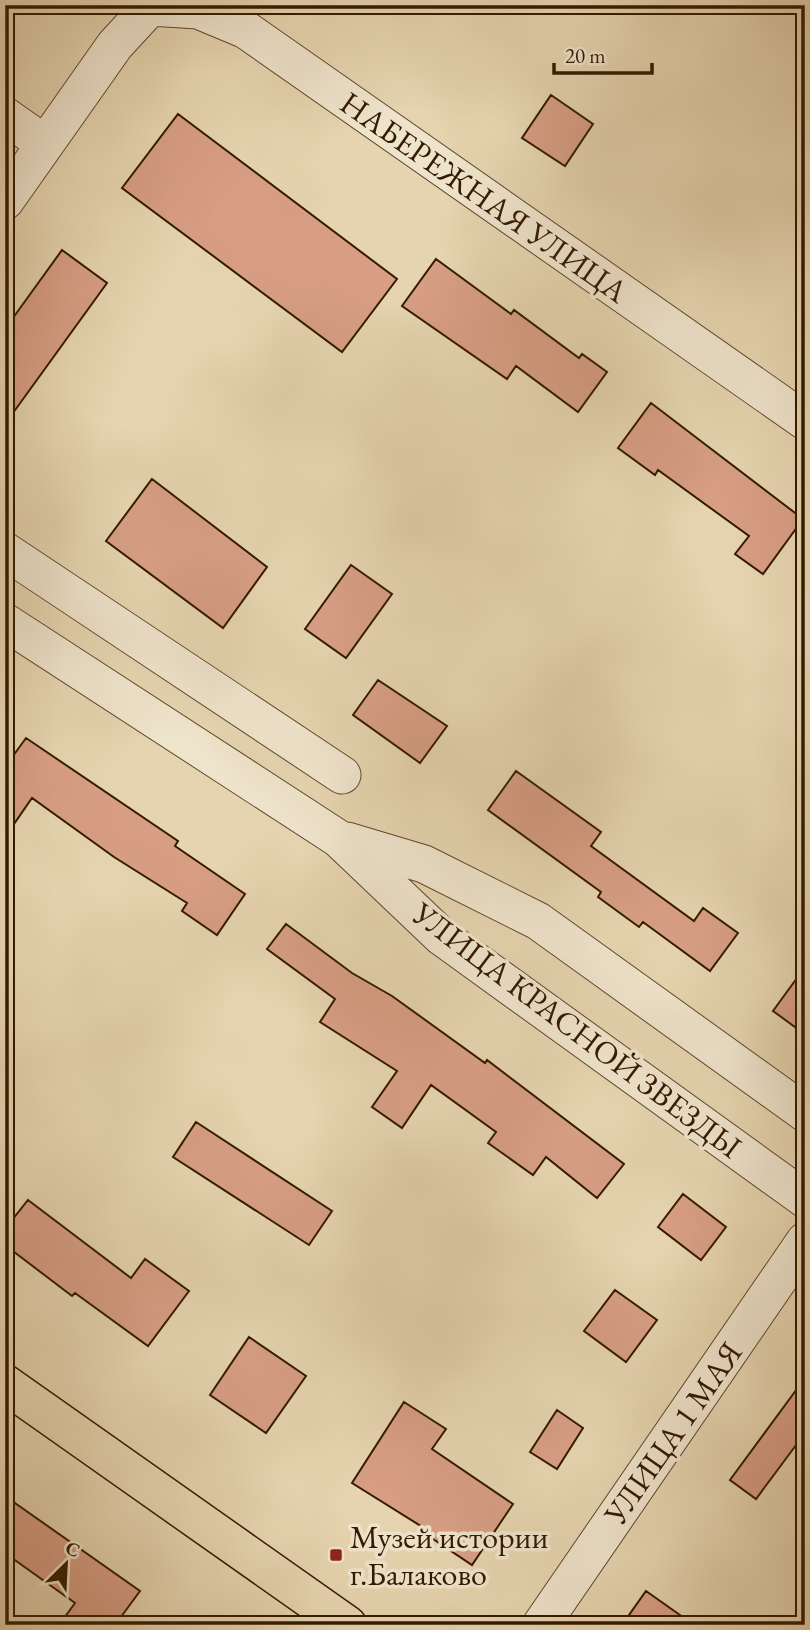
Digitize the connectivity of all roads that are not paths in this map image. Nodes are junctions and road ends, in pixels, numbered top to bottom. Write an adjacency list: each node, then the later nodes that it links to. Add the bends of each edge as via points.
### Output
1 (5, 116): 2 (street)
2 (45, 144): 3 (street); 4 (street, НАБЕРЕЖНАЯ УЛИЦА, via 115,45 150,7 198,9 246,30)
3 (5, 201)
4 (805, 421)
5 (5, 551): 7 (street)
6 (5, 622): 8 (street, УЛИЦА КРАСНОЙ ЗВЕЗДЫ)
7 (342, 775)
8 (339, 839): 9 (street, via 424,864 538,921); 10 (street, УЛИЦА КРАСНОЙ ЗВЕЗДЫ, via 442,937)
9 (805, 1113)
10 (805, 1199)
11 (805, 1241): 14 (street, УЛИЦА 1 МАЯ)
12 (5, 1384): 13 (main road)
13 (346, 1625)
14 (541, 1625)

